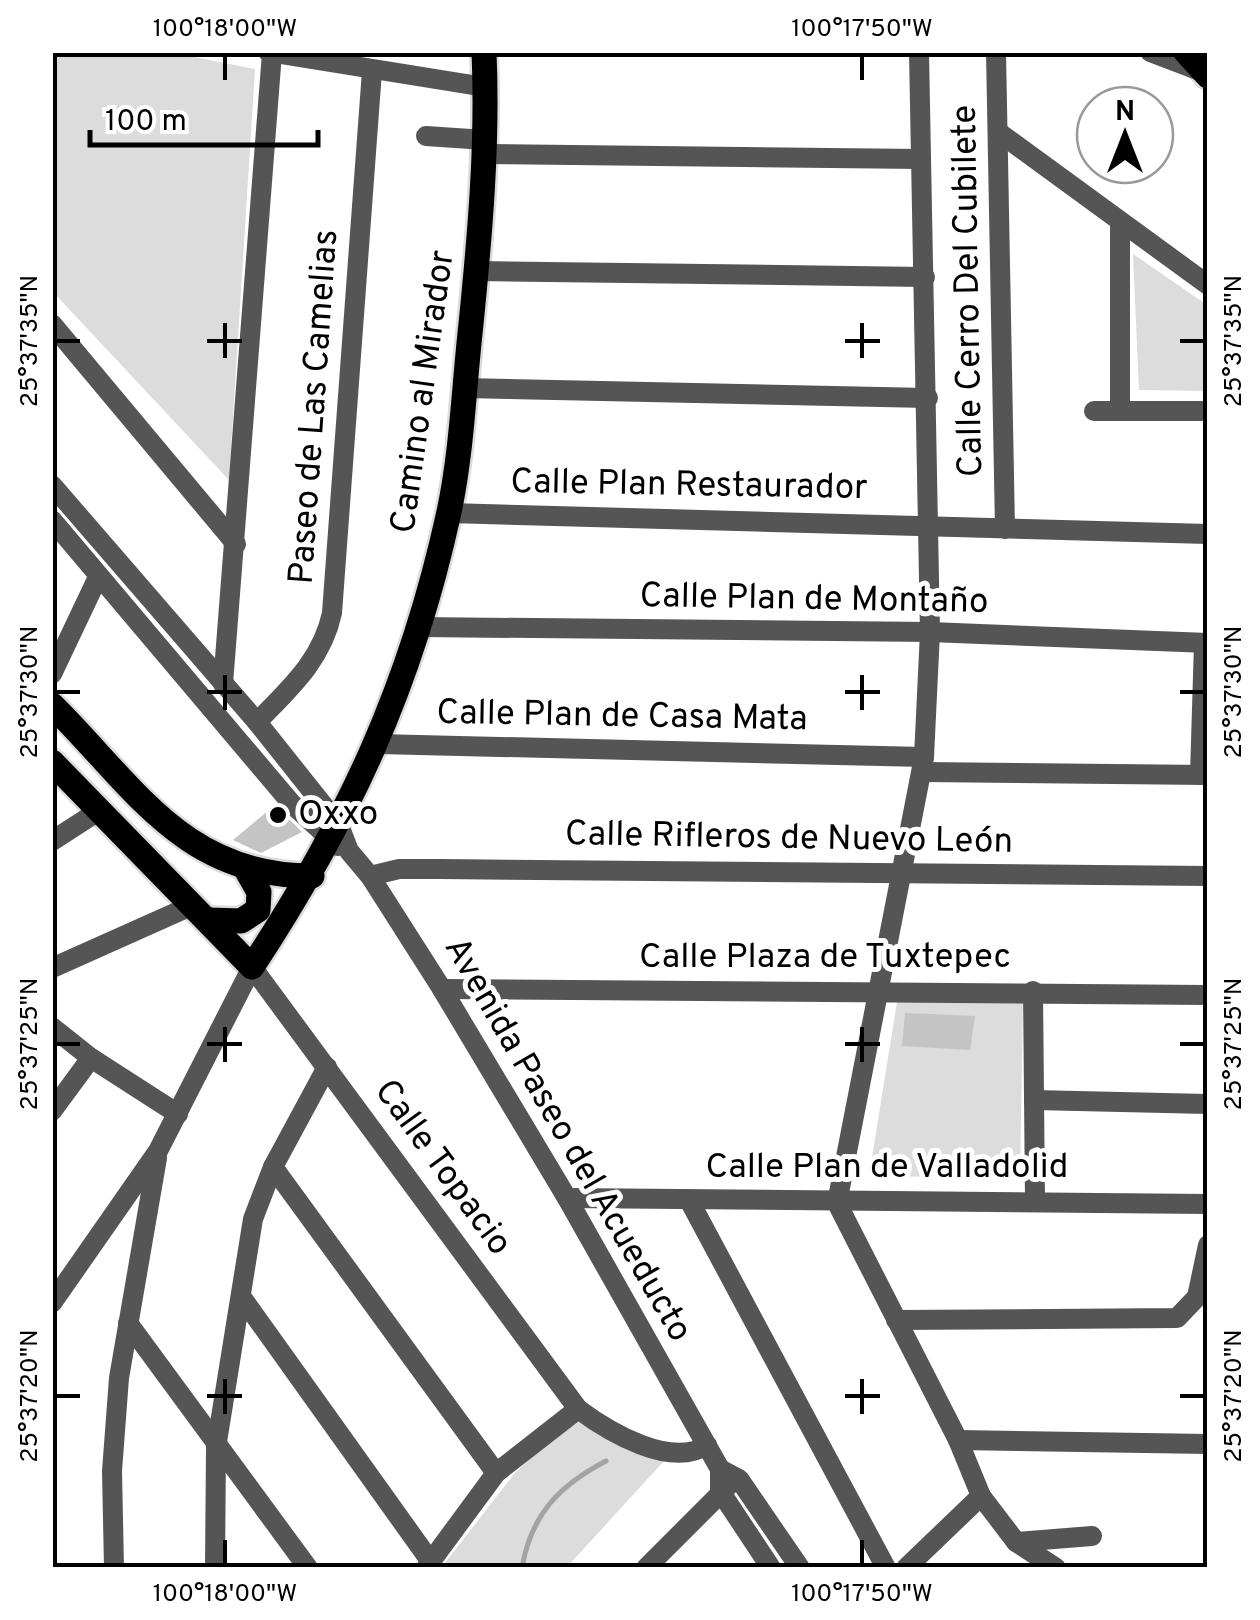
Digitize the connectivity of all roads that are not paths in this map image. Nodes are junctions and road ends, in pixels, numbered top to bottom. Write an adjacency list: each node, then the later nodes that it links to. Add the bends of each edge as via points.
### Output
1 (484, 52): 8 (main road, Camino al Mirador)
2 (920, 52): 12 (street)
3 (996, 52): 9 (street, Calle Cerro Del Cubilete)
4 (1150, 52): 6 (street)
5 (270, 53): 7 (street); 29 (street)
6 (1198, 67)
7 (372, 72): 8 (street); 39 (street, Paseo de Las Camelias, via 332,613 316,657)
8 (485, 87): 11 (main road, Camino al Mirador)
9 (1000, 134): 13 (street); 27 (street, Calle Cerro Del Cubilete)
10 (426, 136): 11 (street)
11 (484, 147): 12 (street); 14 (main road, Camino al Mirador)
12 (921, 159): 15 (street)
13 (1120, 224): 16 (street); 21 (street)
14 (478, 271): 15 (street); 18 (main road, Camino al Mirador)
15 (925, 278): 19 (street)
16 (1208, 285)
17 (52, 324): 29 (street)
18 (464, 388): 19 (street); 24 (main road, Camino al Mirador)
19 (928, 398): 26 (street)
20 (1094, 411): 21 (street)
21 (1120, 411): 22 (street)
22 (1208, 411)
23 (52, 485): 34 (street, Avenida Paseo del Acueducto)
24 (449, 513): 26 (street, Calle Plan Restaurador); 31 (main road, Camino al Mirador)
25 (52, 520): 30 (street, Avenida Paseo del Acueducto)
26 (928, 524): 27 (street, Calle Plan Restaurador); 32 (street)
27 (1005, 529): 28 (street, Calle Plan Restaurador)
28 (1208, 534)
29 (236, 544): 37 (street)
30 (98, 576): 35 (street, Avenida Paseo del Acueducto); 36 (street)
31 (420, 626): 32 (street, Calle Plan de Montaño); 40 (main road, Camino al Mirador)
32 (930, 632): 33 (street, Calle Plan de Montaño); 42 (street)
33 (1206, 643): 43 (street)
34 (201, 656): 35 (street); 37 (street, Avenida Paseo del Acueducto)
35 (184, 671): 45 (street, Avenida Paseo del Acueducto)
36 (52, 674)
37 (223, 684): 39 (street, Avenida Paseo del Acueducto)
38 (52, 705): 47 (main road, via 172,829)
39 (257, 722): 45 (street, Avenida Paseo del Acueducto)
40 (378, 744): 42 (street, Calle Plan de Casa Mata); 45 (main road, Camino al Mirador)
41 (52, 762): 44 (main road)
42 (923, 764): 43 (street, Calle Plan de Casa Mata); 48 (street)
43 (1204, 775)
44 (100, 810): 46 (street); 52 (main road)
45 (339, 839): 49 (main road, Camino al Mirador); 50 (street, Avenida Paseo del Acueducto)
46 (52, 841)
47 (246, 869): 49 (main road); 52 (main road, via 259,892 258,910 241,920)
48 (901, 872): 50 (street, Calle Rifleros de Nuevo León, via 399,869); 51 (street, Calle Rifleros de Nuevo León); 57 (street)
49 (312, 876): 53 (main road, Camino al Mirador)
50 (370, 876): 55 (street, Avenida Paseo del Acueducto)
51 (1208, 876)
52 (201, 913): 53 (main road); 54 (street)
53 (252, 967): 61 (street, Calle Topacio); 65 (street, Camino al Mirador)
54 (52, 968)
55 (442, 989): 57 (street, Calle Plaza de Tuxtepec); 68 (street, Avenida Paseo del Acueducto)
56 (1033, 991): 57 (street, Calle Plaza de Tuxtepec); 58 (street, Calle Plaza de Tuxtepec); 62 (street)
57 (875, 992): 71 (street)
58 (1208, 995)
59 (52, 1027): 60 (street)
60 (91, 1058): 64 (street); 65 (street)
61 (327, 1067): 67 (street); 78 (street, Calle Topacio)
62 (1034, 1100): 63 (street); 70 (street)
63 (1208, 1104)
64 (52, 1112)
65 (178, 1114): 66 (street, Camino al Mirador)
66 (158, 1151): 75 (street, Camino al Mirador); 77 (street)
67 (274, 1167): 74 (street, via 252,1218); 84 (street)
68 (567, 1198): 69 (street, Calle Plan de Valladolid); 81 (street, Avenida Paseo del Acueducto)
69 (689, 1200): 71 (street, Calle Plan de Valladolid); 97 (street)
70 (1035, 1200): 71 (street, Calle Plan de Valladolid); 72 (street, Calle Plan de Valladolid)
71 (836, 1203): 76 (street)
72 (1208, 1204)
73 (1208, 1245): 76 (street, via 1197,1297 1177,1318)
74 (243, 1299): 82 (street); 90 (street)
75 (52, 1303)
76 (896, 1320): 79 (street)
77 (128, 1324): 82 (street); 91 (street, via 112,1470)
78 (578, 1409): 81 (street, via 671,1453 695,1453); 84 (street)
79 (958, 1440): 80 (street); 87 (street)
80 (1208, 1444)
81 (707, 1445): 83 (street, Avenida Paseo del Acueducto)
82 (216, 1448): 92 (street); 93 (street)
83 (720, 1469): 85 (street); 86 (street, Avenida Paseo del Acueducto)
84 (496, 1473): 90 (street)
85 (740, 1479): 86 (street); 96 (street)
86 (720, 1491): 94 (street); 95 (street)
87 (980, 1496): 89 (street); 98 (street)
88 (1092, 1536): 89 (street)
89 (1016, 1542): 99 (street)
90 (428, 1565)
91 (114, 1568)
92 (215, 1568)
93 (308, 1568)
94 (646, 1568)
95 (771, 1568)
96 (800, 1568)
97 (886, 1568)
98 (906, 1568)
99 (1056, 1568)

